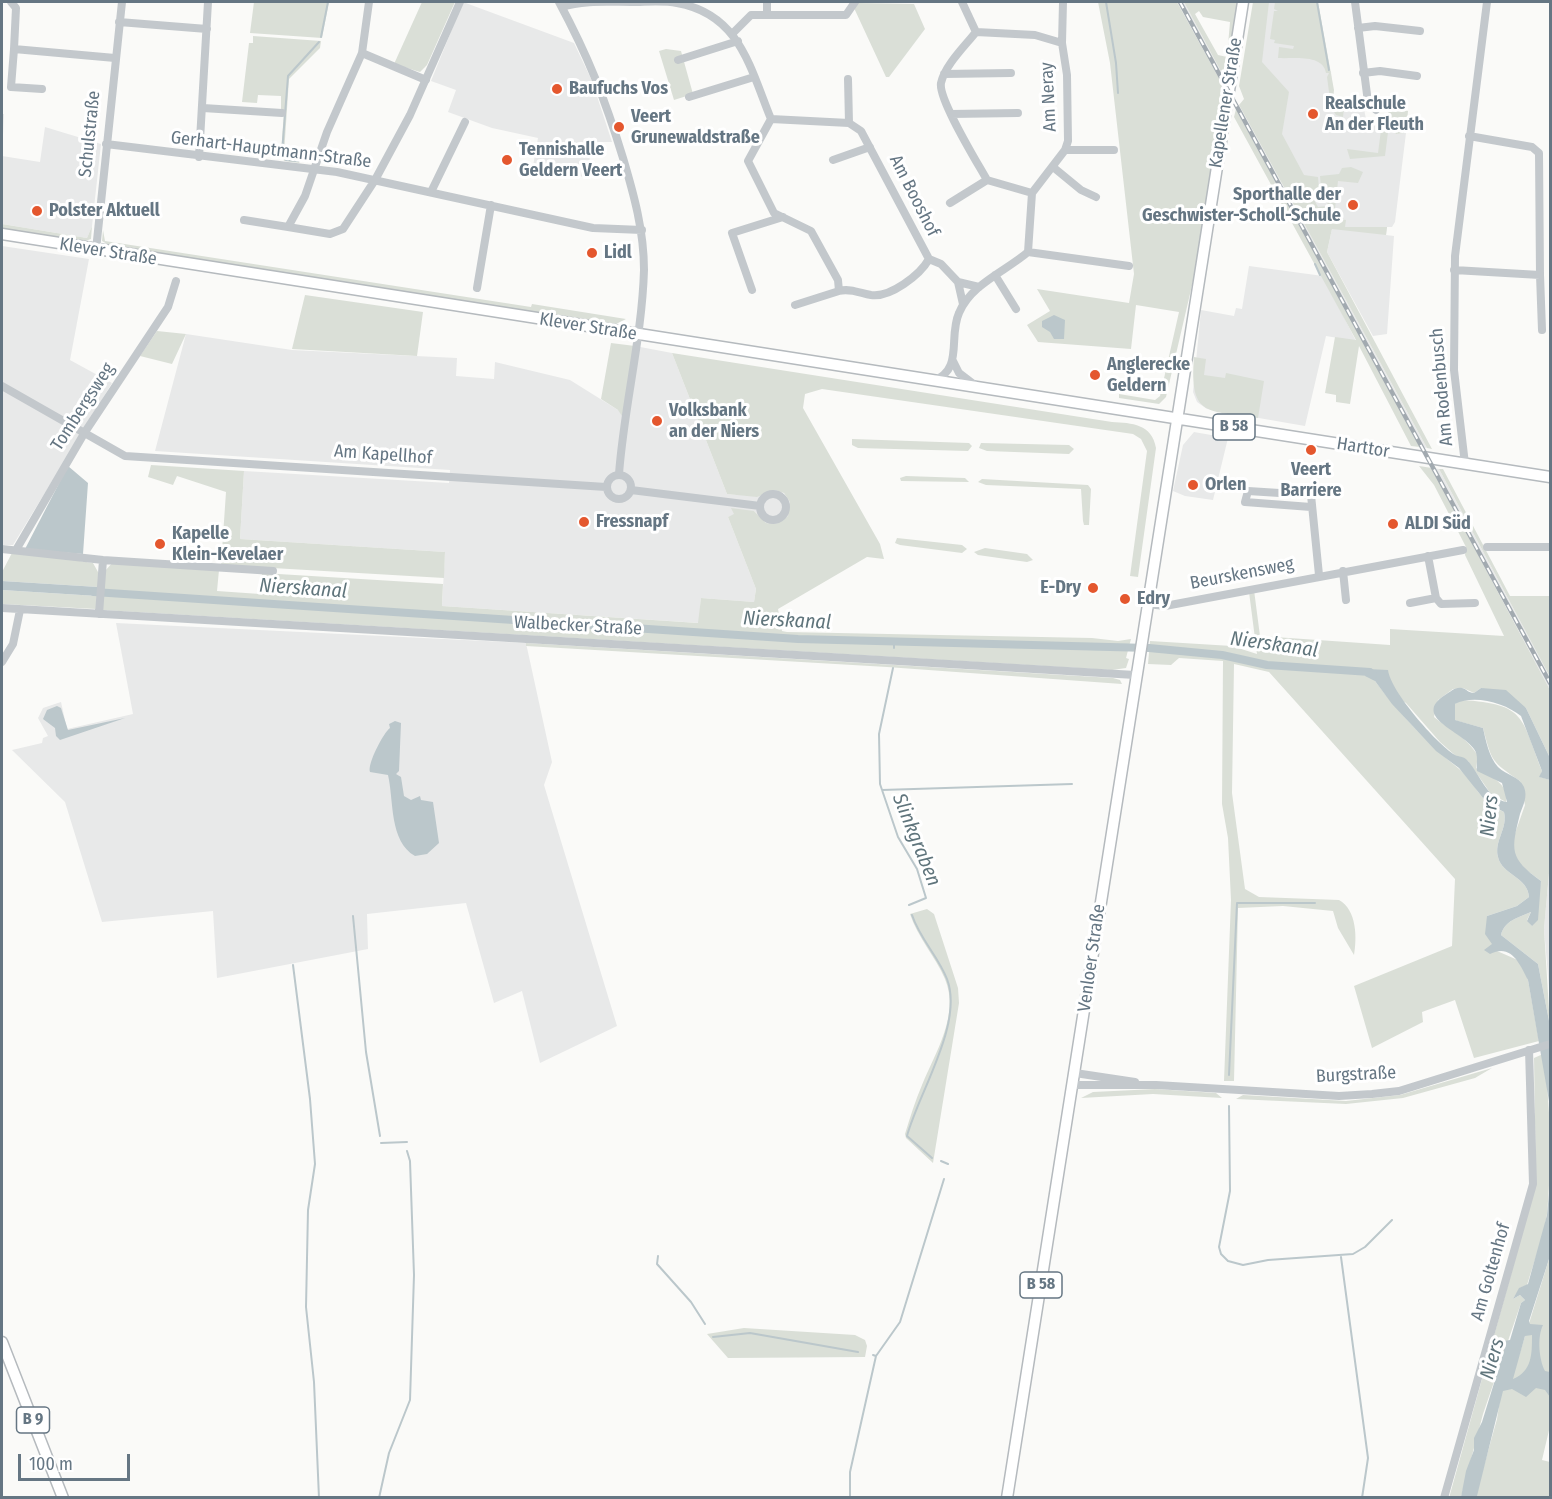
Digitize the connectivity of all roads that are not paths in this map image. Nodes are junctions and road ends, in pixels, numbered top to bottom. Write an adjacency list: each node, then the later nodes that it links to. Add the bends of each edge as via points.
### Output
1 (11, 2): 23 (street, via 16,8)
2 (122, 2): 16 (street, Schulstraße)
3 (208, 2): 18 (street)
4 (369, 2): 24 (street)
5 (460, 2): 33 (street)
6 (678, 2): 14 (street); 21 (street, via 709,14)
7 (767, 2): 15 (street)
8 (855, 2): 15 (street, via 846,15)
9 (962, 2): 20 (street)
10 (1063, 2): 22 (street, Am Neray)
11 (1243, 2): 87 (main road, Kapellener Straße)
12 (1355, 2): 17 (street)
13 (1486, 2): 44 (street, Am Rodenbusch)
14 (560, 4): 63 (street, via 601,88)
15 (767, 14): 21 (street, via 751,15)
16 (119, 22): 18 (street); 25 (street, Schulstraße)
17 (1358, 28): 19 (street); 28 (street)
18 (207, 29): 36 (street)
19 (1420, 31)
20 (976, 32): 22 (street, Am Neray, via 1035,35); 29 (street)
21 (735, 37): 26 (street); 31 (street)
22 (1062, 43): 47 (street, Am Neray, via 1068,122)
23 (14, 49): 25 (street); 34 (street, via 10,87)
24 (362, 52): 33 (street); 52 (street)
25 (115, 58): 45 (street, Schulstraße)
26 (678, 60)
27 (1011, 72): 29 (street, Am Neray)
28 (1363, 73): 30 (street); 37 (street, via 1368,102)
29 (944, 74): 40 (street, via 940,84)
30 (1417, 76)
31 (754, 78): 35 (street); 41 (street)
32 (848, 79): 43 (street)
33 (426, 80): 53 (street)
34 (42, 89)
35 (689, 97)
36 (202, 108): 38 (street); 49 (street)
37 (1376, 110)
38 (282, 113)
39 (1018, 113): 40 (street, Am Neray)
40 (951, 114): 54 (street)
41 (771, 119): 43 (street); 60 (street, via 748,161 774,213)
42 (465, 122): 55 (street)
43 (849, 123): 46 (street, Am Booshof, via 861,131)
44 (1469, 136): 69 (street, Am Rodenbusch); 71 (street, via 1532,147 1539,153)
45 (106, 144): 49 (street, Gerhart-Hauptmann-Straße); 65 (street, Schulstraße)
46 (870, 147): 50 (street, Am Booshof); 67 (street, Am Booshof)
47 (1065, 150): 48 (street, Am Neray); 51 (street, Am Neray)
48 (1114, 150)
49 (199, 156): 52 (street, Gerhart-Hauptmann-Straße)
50 (833, 160)
51 (1053, 167): 56 (street, Am Neray); 57 (street)
52 (315, 169): 53 (street, Gerhart-Hauptmann-Straße); 62 (street)
53 (375, 180): 55 (street, Gerhart-Hauptmann-Straße); 62 (street, via 343,229 330,234)
54 (987, 180): 56 (street); 58 (street)
55 (431, 192): 59 (street, Gerhart-Hauptmann-Straße)
56 (1032, 193): 66 (street)
57 (1096, 197)
58 (950, 203)
59 (491, 205): 63 (street, Gerhart-Hauptmann-Straße, via 606,230); 74 (street)
60 (783, 217): 76 (street, via 732,232); 77 (street, via 811,231 838,279)
61 (244, 220): 62 (street)
62 (288, 227)
63 (642, 230): 82 (street, via 643,277)
64 (2, 234): 65 (main road, Klever Straße)
65 (96, 250): 82 (main road, Klever Straße)
66 (1028, 252): 68 (street); 70 (street)
67 (929, 259): 73 (street, Am Booshof); 77 (street, Am Booshof, via 908,282 882,296)
68 (1129, 266)
69 (1454, 270): 71 (street); 89 (street, Am Rodenbusch, via 1454,370)
70 (995, 275): 75 (street); 80 (street)
71 (1540, 275): 81 (street)
72 (176, 281): 88 (street, Tombergsweg, via 168,307)
73 (958, 282): 75 (street, Am Booshof); 78 (street)
74 (477, 288)
75 (979, 288): 78 (street)
76 (752, 290)
77 (839, 291): 79 (street, Am Booshof)
78 (963, 304): 83 (street, via 956,324)
79 (795, 305)
80 (1016, 309)
81 (1542, 330)
82 (637, 334): 84 (main road, Klever Straße); 90 (street, via 624,411)
83 (953, 361): 84 (street, via 945,375); 86 (street, via 962,376)
84 (933, 381): 86 (main road, Klever Straße)
85 (2, 386): 88 (street, Am Kapellhof)
86 (978, 388): 87 (main road, Klever Straße)
87 (1175, 417): 89 (main road, Harttor / B 58); 110 (main road, Venloer Straße / B 58)
88 (85, 432): 92 (street, Am Kapellhof, via 125,456); 99 (street, Tombergsweg)
89 (1465, 464): 91 (main road, Harttor / B 58)
90 (619, 474): 92 (street, via 610,478); 93 (street, via 630,482)
91 (1551, 477)
92 (606, 487): 93 (street, Am Kapellhof, via 609,495 617,499 626,497)
93 (631, 490): 94 (street, Am Kapellhof)
94 (760, 506)
95 (1311, 507): 95 (street, via 1276,505 1245,502 1248,491 1276,492 1311,495); 105 (street)
96 (1487, 547): 97 (street)
97 (1551, 547)
98 (2, 549): 99 (street)
99 (16, 550): 102 (street)
100 (1463, 550): 101 (street, Beurskensweg)
101 (1428, 556): 104 (street, Beurskensweg); 106 (street)
102 (103, 560): 103 (street); 113 (street)
103 (273, 571)
104 (1342, 571): 105 (street, Beurskensweg); 107 (street)
105 (1319, 575): 110 (street, Beurskensweg, via 1165,606)
106 (1436, 598): 108 (street); 109 (street, via 1441,604)
107 (1346, 600)
108 (1410, 603)
109 (1475, 603)
110 (1147, 604): 115 (main road, Venloer Straße / B 58)
111 (2, 608): 112 (street, Walbecker Straße)
112 (20, 610): 113 (street, Walbecker Straße); 114 (street, via 13,644)
113 (99, 614): 115 (street, Walbecker Straße)
114 (2, 662)
115 (1135, 675): 118 (main road, Venloer Straße / B 58)
116 (1551, 1044): 117 (street, Burgstraße)
117 (1533, 1049): 120 (street, Burgstraße, via 1399,1090 1371,1094 1339,1096); 124 (street, Am Goltenhof, via 1533,1184)
118 (1075, 1073): 119 (main road, Venloer Straße / B 58); 120 (street, Burgstraße)
119 (1073, 1085): 120 (street, Burgstraße); 123 (main road, Venloer Straße / B 58)
120 (1156, 1085)
121 (2, 1342): 122 (main road, B 9)
122 (63, 1497)
123 (1007, 1497)
124 (1444, 1497)

